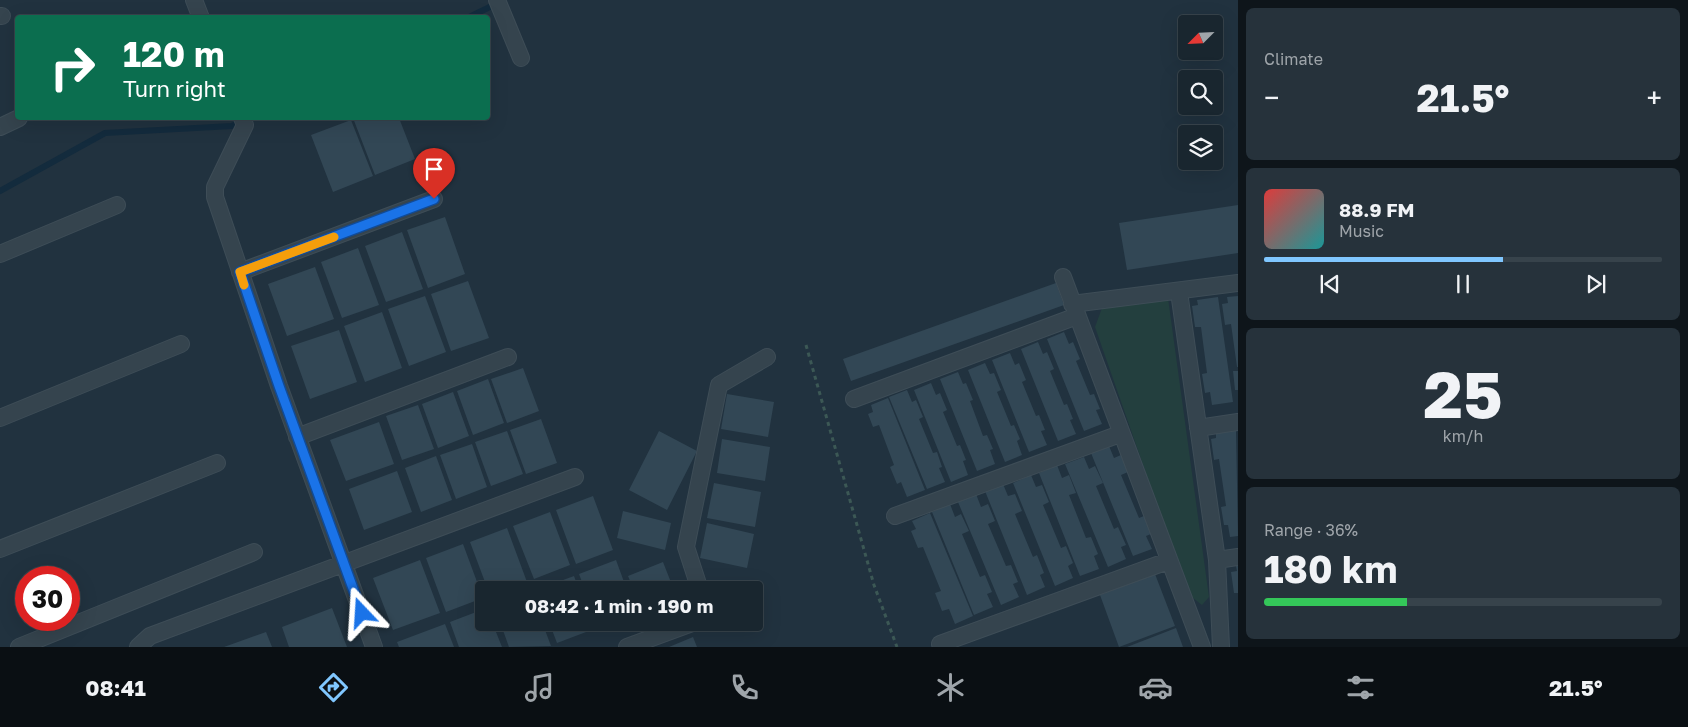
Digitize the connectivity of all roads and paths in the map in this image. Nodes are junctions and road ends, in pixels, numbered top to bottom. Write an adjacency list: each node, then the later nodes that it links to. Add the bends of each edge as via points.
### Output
1 (194, 0): 3 (street)
2 (500, 6): 4 (street)
3 (200, 15)
4 (521, 58)
5 (15, 120): 7 (street)
6 (243, 120): 11 (street, via 245,125 214,192)
7 (0, 127)
8 (434, 199): 11 (street)
9 (117, 205): 10 (street)
10 (0, 254)
11 (240, 272): 25 (street)
12 (1063, 277): 15 (street)
13 (1238, 283): 14 (street)
14 (1179, 292): 15 (street); 23 (street)
15 (1074, 310): 20 (street); 24 (street)
16 (181, 344): 21 (street)
17 (806, 345): 42 (path, via 874,586)
18 (508, 357): 25 (street)
19 (767, 357): 35 (street, via 719,385 686,547)
20 (854, 399)
21 (0, 418)
22 (1238, 422): 23 (street)
23 (1198, 428): 32 (street)
24 (1120, 434): 28 (street); 33 (street)
25 (297, 437): 34 (street)
26 (217, 463): 29 (street)
27 (575, 477): 34 (street)
28 (895, 516)
29 (0, 549)
30 (254, 552): 38 (street)
31 (1238, 557): 32 (street)
32 (1217, 560): 44 (street)
33 (1168, 561): 37 (street); 43 (street)
34 (343, 562): 39 (street, via 150,636); 40 (street)
35 (697, 581)
36 (671, 631): 41 (street)
37 (940, 644)
38 (20, 647)
39 (138, 647)
40 (374, 647)
41 (627, 647)
42 (897, 647)
43 (1202, 647)
44 (1221, 647)

